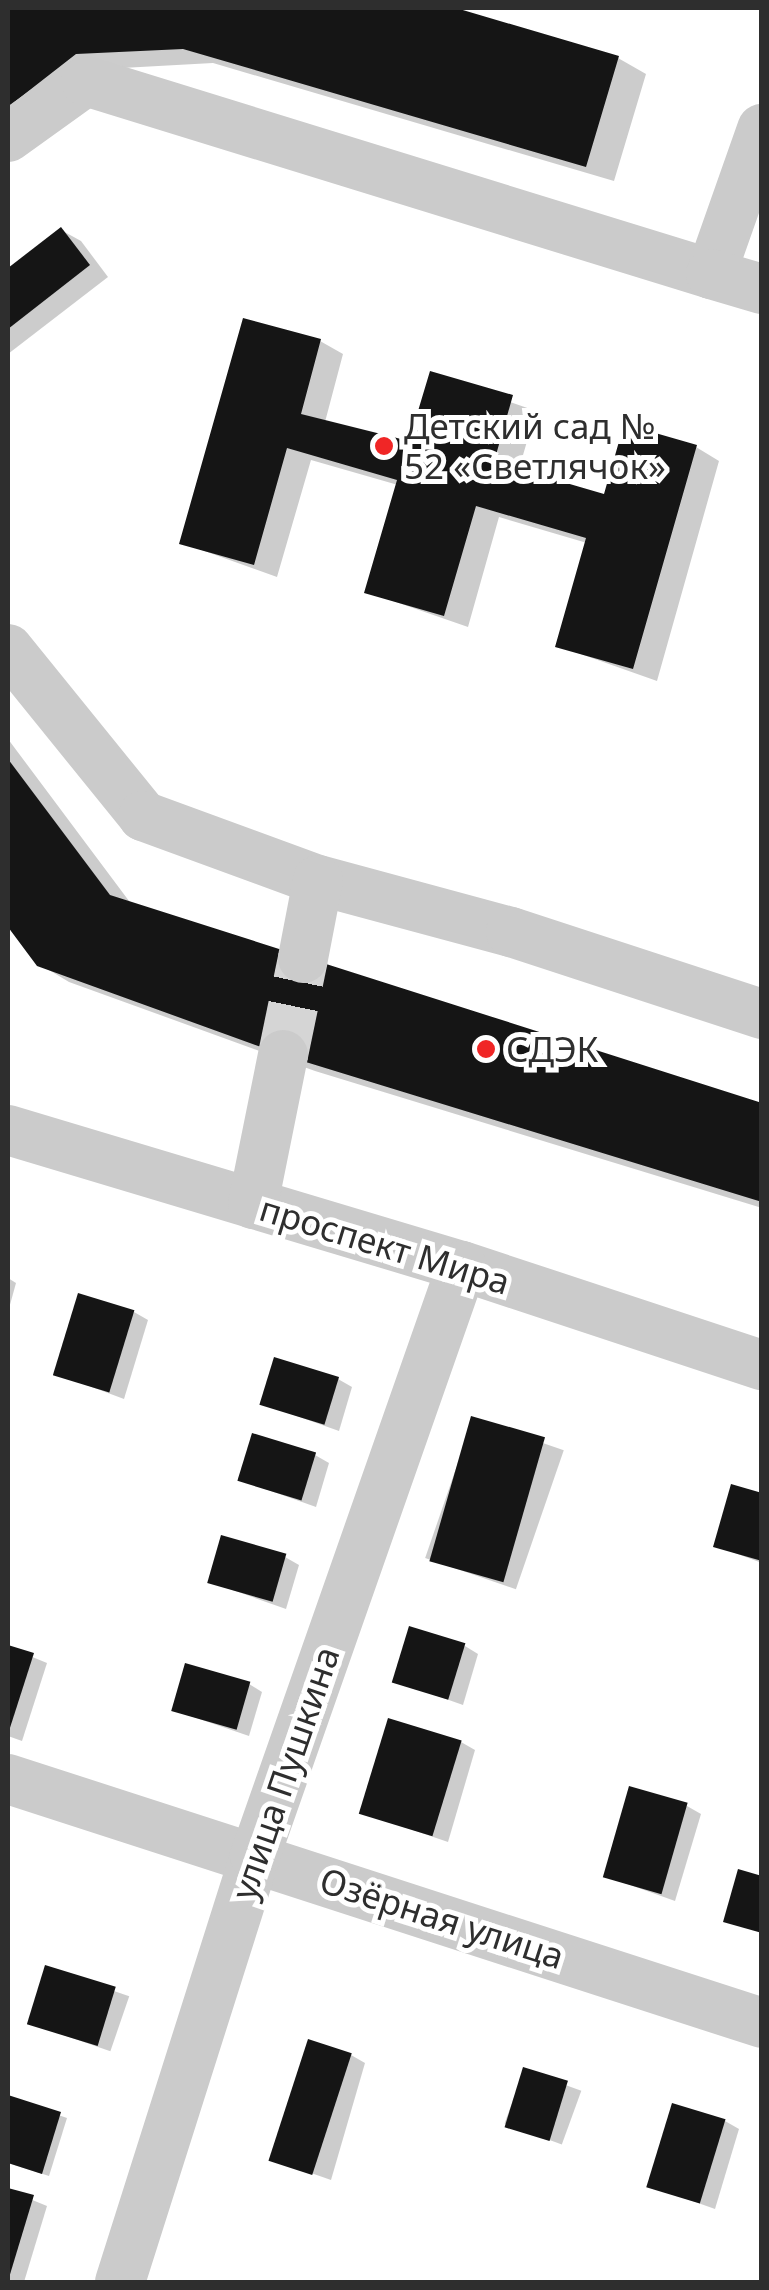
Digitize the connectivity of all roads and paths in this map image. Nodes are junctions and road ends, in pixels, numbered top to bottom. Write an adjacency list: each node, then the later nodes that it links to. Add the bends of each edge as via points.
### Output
1 (762, 129): 3 (street)
2 (8, 138): 3 (street, via 86,82)
3 (711, 274): 4 (street)
4 (762, 290)
5 (8, 649): 6 (street, via 142,816)
6 (318, 880): 7 (street); 8 (street, via 511,932)
7 (303, 958)
8 (762, 1014)
9 (283, 1055): 11 (street)
10 (8, 1130): 11 (street, проспект Мира)
11 (252, 1204): 12 (street, проспект Мира)
12 (462, 1266): 13 (street, проспект Мира); 15 (street, улица Пушкина)
13 (762, 1365)
14 (8, 1778): 15 (street, Озёрная улица)
15 (255, 1856): 16 (street, Озёрная улица); 17 (street, улица Пушкина)
16 (762, 2024)
17 (120, 2282)

